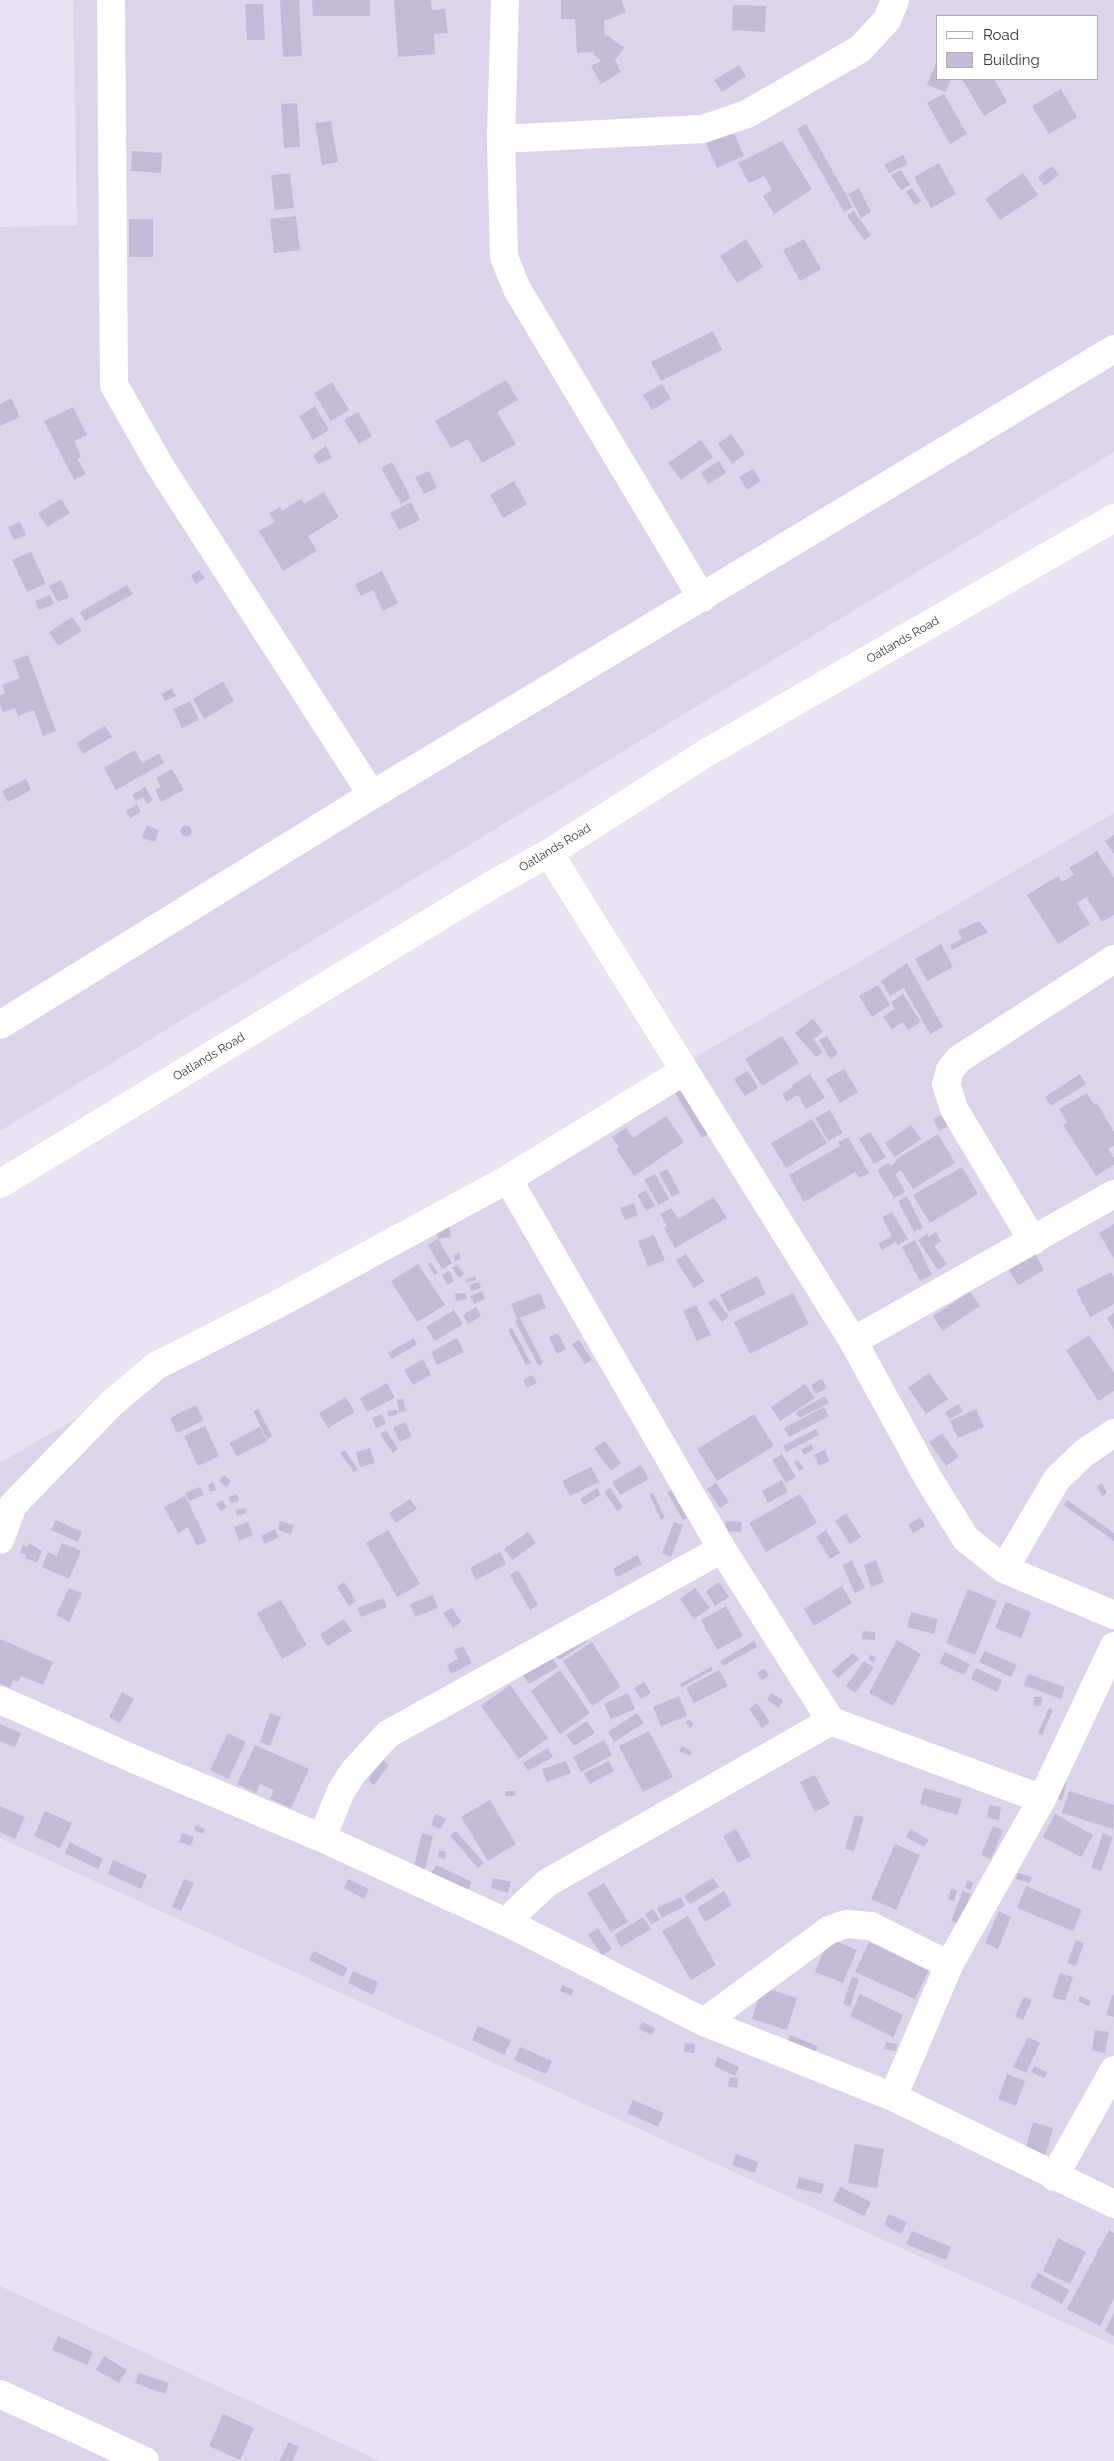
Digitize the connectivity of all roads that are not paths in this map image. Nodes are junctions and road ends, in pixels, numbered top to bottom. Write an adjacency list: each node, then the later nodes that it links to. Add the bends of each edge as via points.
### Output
1 (111, 0): 8 (street, via 114,385 160,466)
2 (505, 0): 4 (street)
3 (895, 0): 4 (street, via 887,20 860,49 747,114 703,129)
4 (502, 138): 7 (street, via 504,257 516,289)
5 (1114, 349): 7 (street)
6 (1114, 518): 9 (street, Oatlands Road, via 706,753)
7 (702, 598): 8 (street)
8 (372, 795): 11 (street)
9 (549, 853): 12 (street); 14 (street, Oatlands Road)
10 (1114, 959): 16 (street, via 959,1059 950,1070 946,1084 954,1110)
11 (0, 1025)
12 (684, 1071): 13 (street); 17 (street)
13 (508, 1178): 19 (street, via 280,1303 156,1366 112,1403 13,1505); 20 (street)
14 (0, 1184)
15 (1114, 1194): 16 (street)
16 (1033, 1240): 17 (street)
17 (854, 1341): 21 (street, via 928,1478 966,1539)
18 (1114, 1433): 21 (street, via 1084,1453 1058,1479)
19 (0, 1540)
20 (722, 1549): 25 (street); 27 (street, via 388,1734 354,1772 342,1791)
21 (1004, 1568): 22 (street)
22 (1114, 1615)
23 (1114, 1646): 26 (street)
24 (0, 1700): 27 (street)
25 (831, 1720): 26 (street); 28 (street, via 547,1883 516,1912)
26 (1042, 1799): 29 (street)
27 (322, 1838): 28 (street)
28 (510, 1924): 30 (street)
29 (949, 1965): 30 (street, via 871,1926 846,1924 829,1930); 32 (street)
30 (704, 2022): 32 (street)
31 (1114, 2070): 33 (street)
32 (893, 2097): 33 (street)
33 (1054, 2176): 34 (street)
34 (1114, 2204)
35 (0, 2394): 36 (street)
36 (145, 2461)

